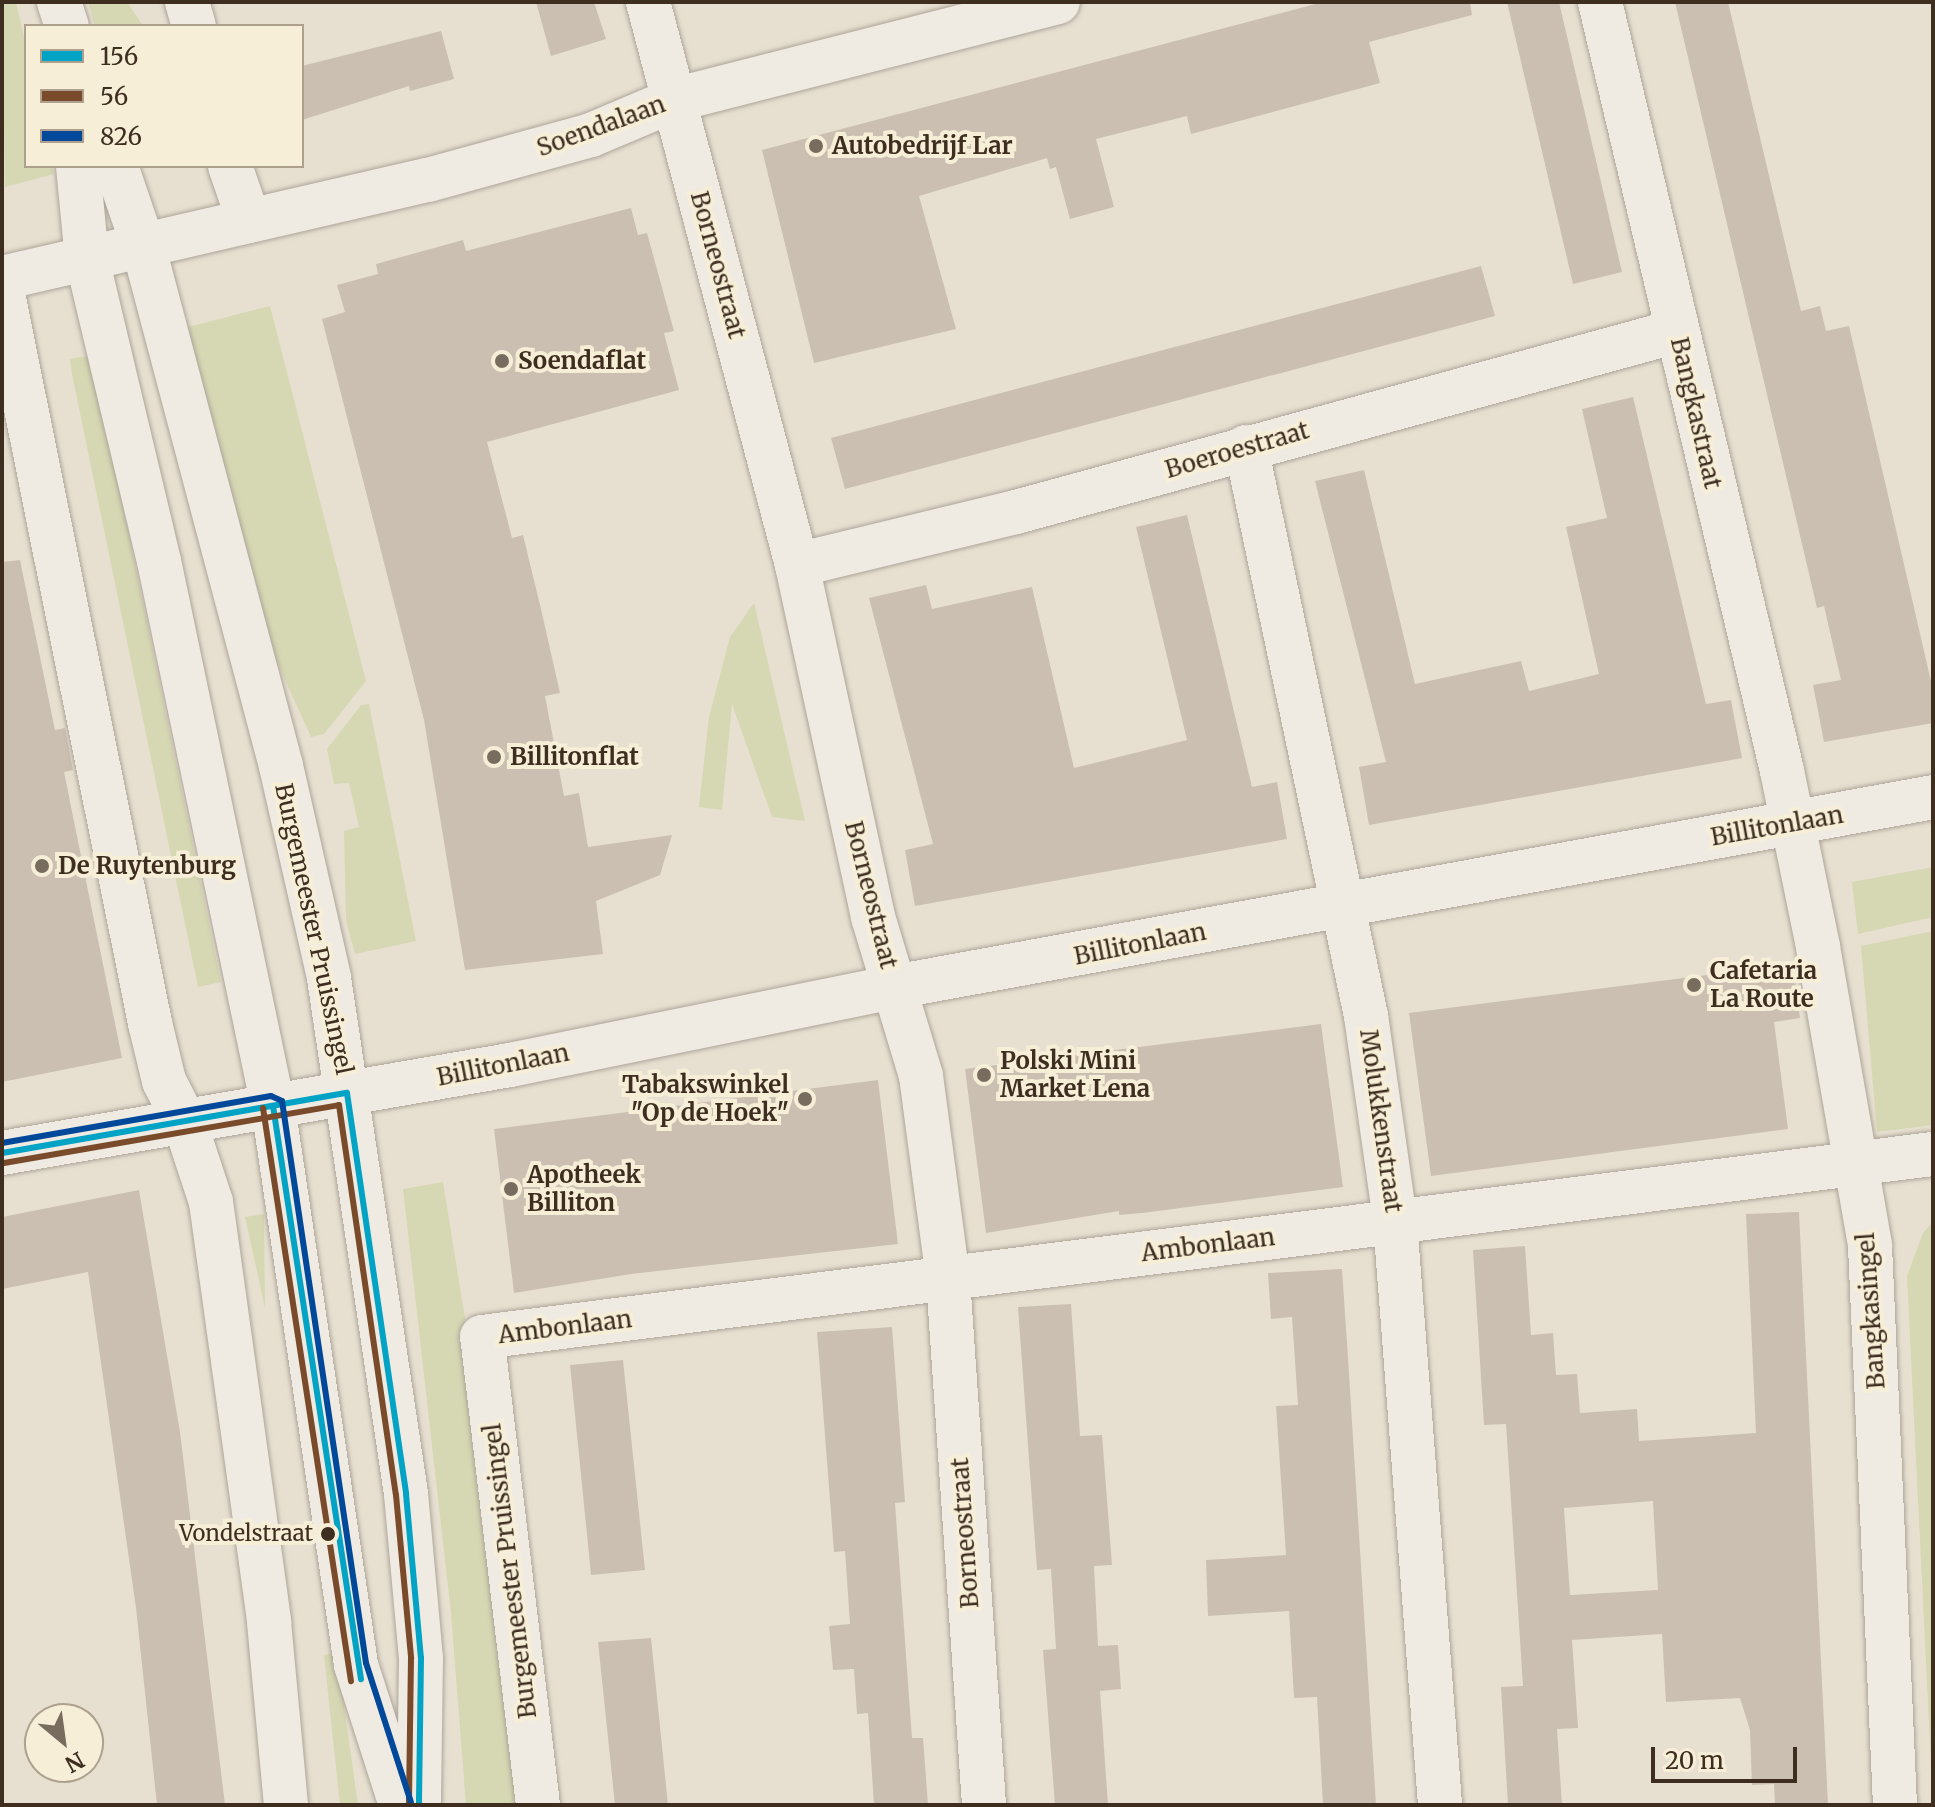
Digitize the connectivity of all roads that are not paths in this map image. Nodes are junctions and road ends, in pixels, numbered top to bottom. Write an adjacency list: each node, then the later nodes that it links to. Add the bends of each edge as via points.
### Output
1 (187, 2): 5 (street)
2 (648, 2): 6 (street, Borneostraat)
3 (1058, 2): 6 (street, Soendalaan)
4 (1600, 2): 15 (street, Bangkastraat)
5 (193, 24)
6 (674, 100): 10 (street, Soendalaan, via 591,135); 17 (street, Borneostraat)
7 (78, 168): 12 (street)
8 (117, 168): 11 (street, Burgemeester Pruissingel)
9 (231, 168): 10 (street)
10 (249, 221): 11 (street, Soendalaan)
11 (143, 245): 12 (street, Soendalaan); 22 (street, Burgemeester Pruissingel, via 281,766 329,978)
12 (87, 259): 13 (street, Soendalaan); 23 (street, via 159,561)
13 (2, 278)
14 (2, 289): 24 (street, via 150,1023 164,1081)
15 (1677, 331): 16 (street, Boeroestraat); 19 (street, Bangkastraat)
16 (1246, 447): 17 (street, Boeroestraat, via 1016,512); 20 (street, Molukkenstraat)
17 (797, 565): 21 (street, Borneostraat, via 873,917)
18 (1933, 797): 19 (street, Billitonlaan)
19 (1793, 824): 20 (street, Billitonlaan); 27 (street, Bangkasingel)
20 (1343, 906): 21 (street, Billitonlaan); 28 (street, Molukkenstraat, via 1366,1016)
21 (894, 987): 22 (street, Billitonlaan); 29 (street, Borneostraat, via 921,1076)
22 (347, 1093): 23 (street, Billitonlaan); 33 (street, Burgemeester Pruissingel, via 406,1494 421,1658)
23 (273, 1106): 24 (street); 32 (street, via 356,1665)
24 (184, 1120): 25 (street); 31 (street, via 211,1202 231,1329 269,1622)
25 (2, 1153)
26 (1933, 1154): 27 (street, Ambonlaan)
27 (1852, 1163): 28 (street, Ambonlaan); 37 (street, Bangkasingel, via 1870,1246)
28 (1395, 1221): 29 (street, Ambonlaan); 36 (street, Molukkenstraat)
29 (948, 1279): 30 (street, Ambonlaan); 35 (street, Borneostraat)
30 (482, 1337): 34 (street, Burgemeester Pruissingel)
31 (286, 1805)
32 (401, 1805)
33 (419, 1805)
34 (538, 1805)
35 (984, 1805)
36 (1440, 1805)
37 (1895, 1805)

